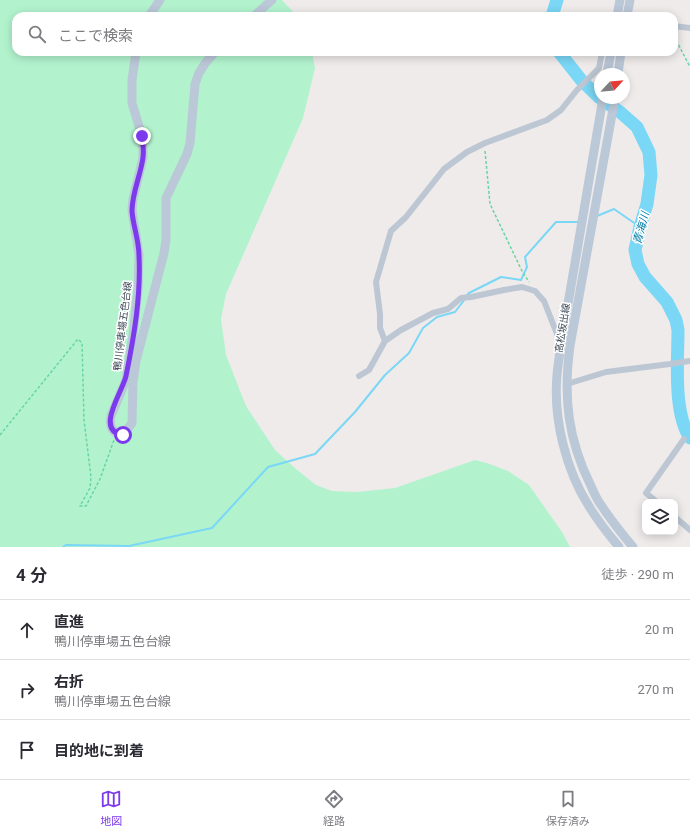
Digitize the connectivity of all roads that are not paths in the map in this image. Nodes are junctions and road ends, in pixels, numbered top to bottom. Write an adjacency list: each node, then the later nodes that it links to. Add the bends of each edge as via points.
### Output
1 (160, 0): 5 (main road)
2 (272, 0): 6 (main road)
3 (620, 0): 7 (main road)
4 (630, 0): 8 (main road)
5 (152, 12)
6 (258, 12)
7 (618, 12)
8 (628, 12)
9 (678, 26): 10 (street)
10 (690, 28)
11 (135, 56): 12 (main road, 鴨川停車場五色台線, via 132,104 143,147 132,210 139,254 138,289 126,380 111,416 111,428 123,435 132,423 135,366 164,253 166,198 190,143 193,96 199,73)
12 (211, 56)
13 (601, 56): 21 (street, via 599,68 561,110 547,120 467,152 444,169 406,217 391,231 376,282 380,328)
14 (610, 56): 16 (main road)
15 (620, 56): 17 (main road)
16 (608, 68)
17 (619, 68)
18 (602, 104): 20 (main road, 高松坂出線)
19 (614, 104): 24 (main road, 高松坂出線, via 570,346)
20 (562, 339): 21 (street, via 557,334 544,301 535,291 522,287 461,298 448,310 433,313); 29 (main road, 高松坂出線, via 557,408 563,447 589,507)
21 (385, 341): 23 (street, via 369,370)
22 (690, 361): 24 (street, via 606,372)
23 (359, 376)
24 (567, 384): 30 (main road, 高松坂出線, via 572,438 583,469 600,504)
25 (684, 440): 26 (street, via 646,493)
26 (653, 499)
27 (678, 520): 28 (street)
28 (690, 530)
29 (619, 547)
30 (633, 547)

